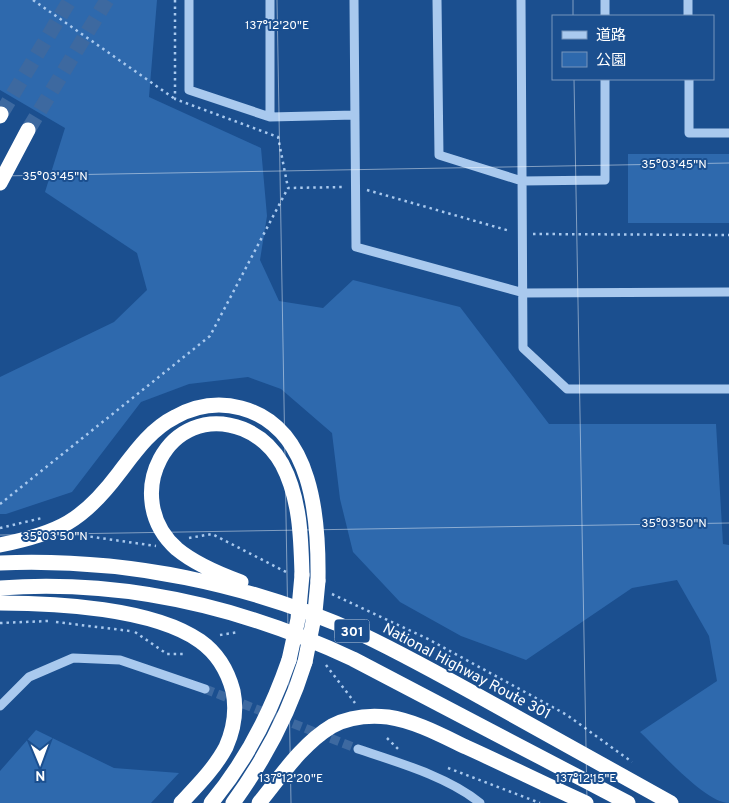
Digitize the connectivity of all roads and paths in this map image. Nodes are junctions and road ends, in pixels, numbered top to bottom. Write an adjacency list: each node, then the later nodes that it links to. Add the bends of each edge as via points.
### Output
1 (33, 0): 13 (path)
2 (189, 0): 15 (street, via 189,90)
3 (270, 0): 15 (street)
4 (354, 0): 14 (street)
5 (437, 0): 18 (street, via 439,155)
6 (521, 0): 18 (street)
7 (605, 0): 9 (street)
8 (688, 0): 10 (street)
9 (605, 15)
10 (688, 15)
11 (605, 80): 18 (street, via 605,180)
12 (688, 80): 17 (street, via 689,133)
13 (175, 99)
14 (355, 115): 15 (street); 20 (street)
15 (270, 117)
16 (28, 130): 19 (highway)
17 (729, 133)
18 (522, 181): 22 (street)
19 (0, 183)
20 (356, 187): 22 (path); 25 (street, via 356,247)
21 (288, 188): 27 (path, via 210,336)
22 (523, 234): 23 (path); 25 (street)
23 (729, 235)
24 (729, 292): 25 (street)
25 (524, 293): 26 (street, via 523,348 567,389)
26 (729, 389)
27 (0, 504)
28 (47, 520): 29 (path, via 40,517)
29 (0, 528)
30 (78, 533): 33 (path)
31 (183, 540): 35 (path, via 212,534)
32 (0, 545): 51 (highway, bridge, via 39,536 77,518 104,493 148,437 160,426 189,410 227,405 247,410 272,424 291,444 300,458 314,508 318,555 315,612 305,662 288,710)
33 (161, 545)
34 (0, 563): 41 (highway, National Highway Route 301 / 301, via 94,564 211,583 251,593 328,620)
35 (296, 574): 41 (highway, via 301,532 293,492 281,462 263,440 251,432 210,424 196,427 172,441 157,464 151,494 157,523 176,548 228,577 350,624); 50 (highway, bridge, via 298,619 289,660 260,732)
36 (0, 588): 56 (highway, 301, via 77,587 143,593 208,606 275,626 353,659)
37 (332, 594): 47 (path, via 428,639 566,715)
38 (0, 604): 49 (highway, via 69,606 116,612 185,633 214,653 231,682 235,715 232,731 215,765)
39 (0, 623): 40 (path, via 51,621 135,632 167,654)
40 (185, 654)
41 (430, 669): 57 (highway, National Highway Route 301 / 301)
42 (204, 689): 43 (street, via 120,660 73,658 29,677)
43 (0, 706)
44 (387, 738): 46 (path)
45 (358, 749): 53 (street, via 414,767 470,794)
46 (401, 752)
47 (635, 765)
48 (442, 766): 54 (path)
49 (181, 803)
50 (211, 803)
51 (233, 803)
52 (259, 803): 55 (highway, via 292,762 317,738 344,721 374,716 423,728)
53 (480, 803)
54 (540, 803)
55 (586, 803)
56 (628, 803)
57 (671, 803)

